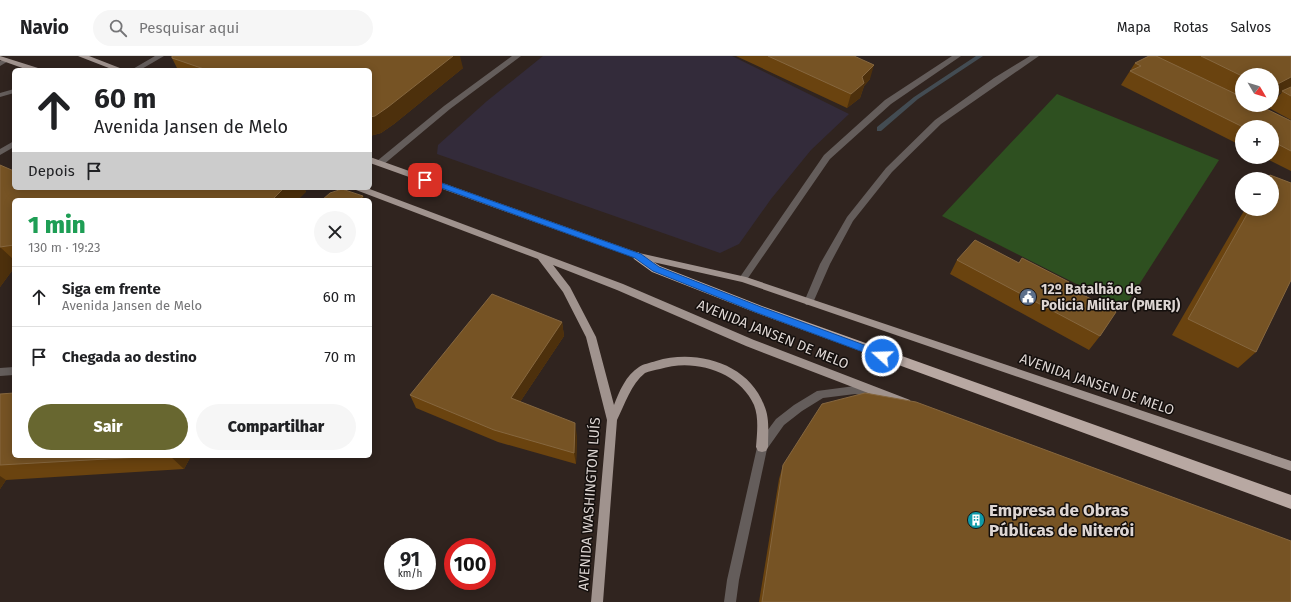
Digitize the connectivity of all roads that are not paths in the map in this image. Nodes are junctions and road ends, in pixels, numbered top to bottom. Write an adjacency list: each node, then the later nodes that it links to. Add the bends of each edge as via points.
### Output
1 (82, 56): 8 (main road)
2 (160, 56): 9 (street)
3 (517, 56): 15 (street, via 464,93)
4 (958, 56): 19 (street, via 888,102 828,157)
5 (1034, 56): 20 (street, via 938,122 889,170 850,219 825,264)
6 (2, 61): 7 (main road)
7 (28, 68)
8 (115, 68)
9 (139, 68)
10 (12, 92): 11 (street)
11 (0, 95)
12 (12, 145): 13 (street)
13 (0, 152)
14 (372, 161): 15 (main road, AVENIDA JANSEN DE MELO)
15 (380, 164): 17 (main road, AVENIDA JANSEN DE MELO)
16 (364, 190): 18 (main road, AVENIDA JANSEN DE MELO)
17 (638, 256): 19 (main road, AVENIDA JANSEN DE MELO); 28 (highway, via 656,269 758,310)
18 (541, 257): 23 (main road, AVENIDA JANSEN DE MELO, via 620,286 750,343); 25 (main road, AVENIDA WASHINGTON LUÍS, via 567,290 591,337)
19 (743, 279): 20 (main road, AVENIDA JANSEN DE MELO)
20 (809, 302): 27 (main road, AVENIDA JANSEN DE MELO)
21 (12, 371): 22 (street)
22 (0, 372)
23 (883, 394): 24 (main road, AVENIDA JANSEN DE MELO); 26 (street, via 856,390 821,394 780,422)
24 (913, 405)
25 (612, 420): 26 (main road, via 626,389 643,370 662,362 682,360 700,363 720,368 742,380 757,399 762,413); 29 (main road, AVENIDA WASHINGTON LUÍS)
26 (762, 447): 30 (street)
27 (1291, 466)
28 (1291, 502)
29 (597, 602)
30 (730, 602)

